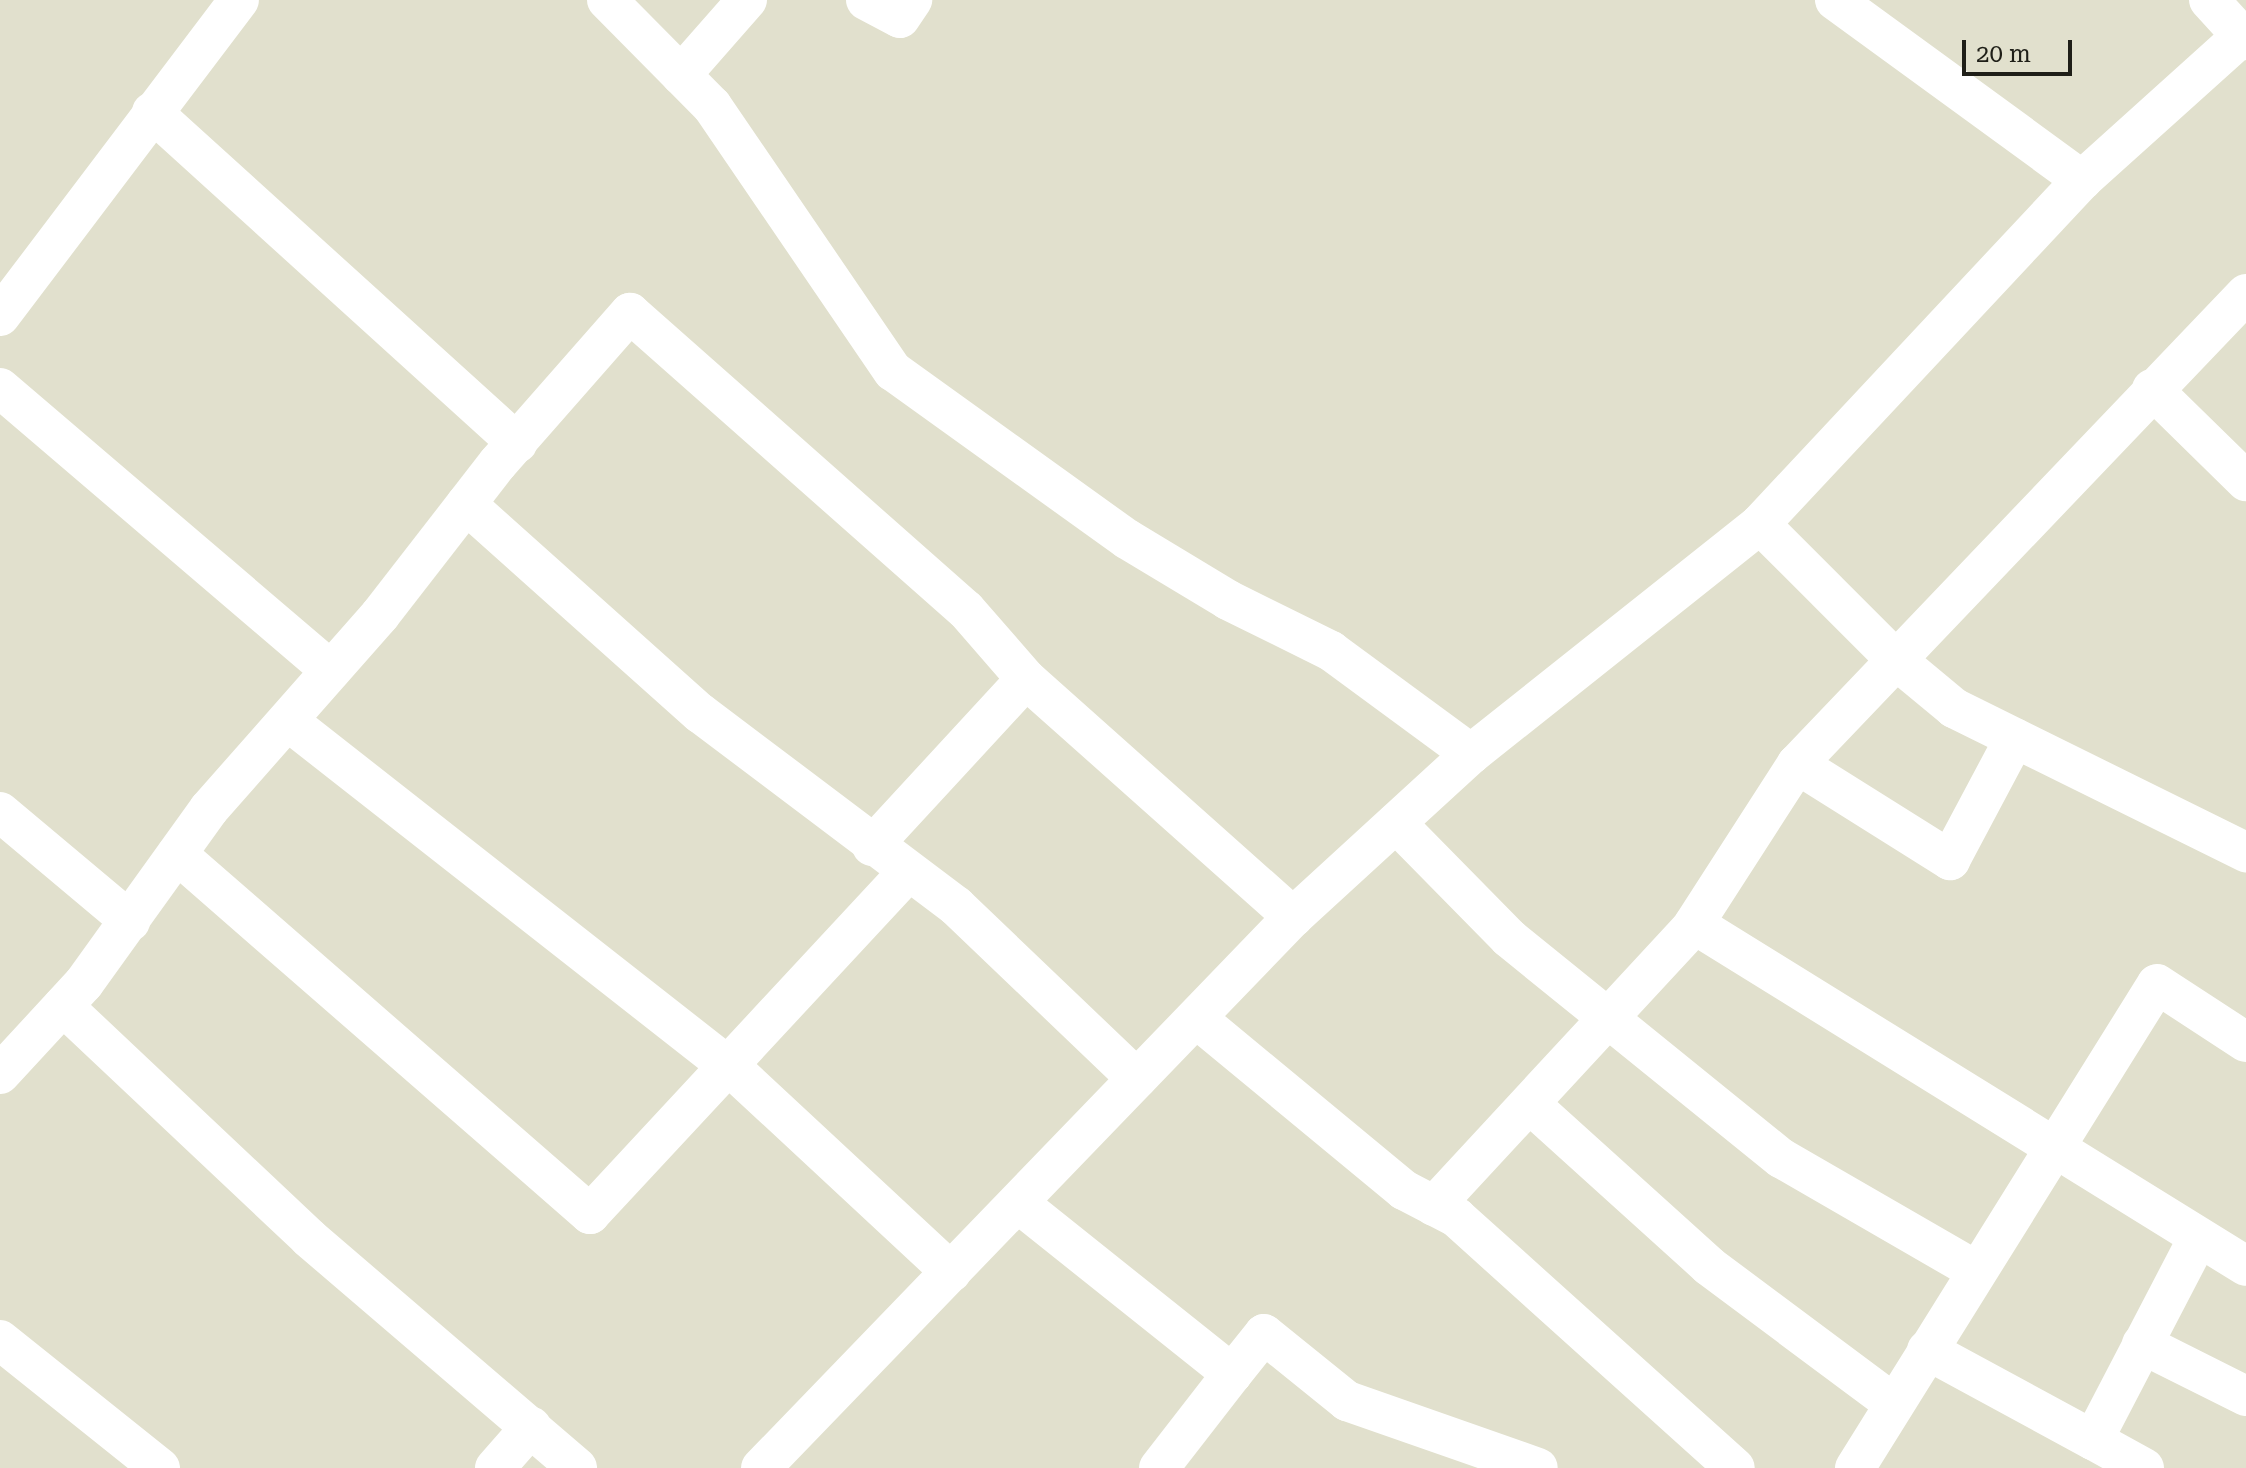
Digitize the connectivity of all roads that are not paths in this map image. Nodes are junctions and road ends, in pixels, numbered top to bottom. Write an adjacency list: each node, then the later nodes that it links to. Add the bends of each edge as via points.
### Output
1 (239, 0): 10 (street)
2 (607, 0): 9 (street)
3 (747, 0): 9 (street)
4 (866, 0): 5 (street, via 900,18)
5 (912, 0)
6 (1835, 0): 11 (street)
7 (2211, 0): 8 (street)
8 (2244, 38): 11 (street)
9 (681, 75): 25 (street, via 712,106 893,371 1127,539 1228,600 1331,651)
10 (152, 112): 13 (street); 16 (street)
11 (2082, 180): 19 (street)
12 (2246, 294): 15 (street)
13 (0, 316)
14 (0, 388): 21 (street)
15 (2152, 389): 17 (street); 20 (street)
16 (517, 443): 18 (street); 22 (street, via 630,313 966,610)
17 (2246, 481)
18 (466, 504): 21 (street); 29 (street, via 700,713)
19 (1760, 524): 20 (street); 25 (street)
20 (1895, 659): 24 (street, via 1954,708); 26 (street)
21 (331, 671): 23 (street)
22 (1026, 679): 29 (street); 33 (street)
23 (288, 721): 31 (street); 40 (street)
24 (2015, 738): 26 (street, via 1950,860); 30 (street)
25 (1471, 754): 28 (street)
26 (1797, 764): 35 (street)
27 (0, 812): 34 (street)
28 (1396, 823): 33 (street); 37 (street, via 1509,938)
29 (872, 846): 32 (street)
30 (2246, 852)
31 (177, 854): 34 (street); 40 (street, via 590,1214)
32 (908, 872): 40 (street); 42 (street, via 956,906)
33 (1293, 917): 38 (street)
34 (130, 921): 36 (street)
35 (1694, 924): 37 (street); 44 (street)
36 (63, 1006): 41 (street); 57 (street, via 309,1238)
37 (1611, 1017): 43 (street); 49 (street, via 1781,1158)
38 (1196, 1018): 42 (street); 46 (street, via 1404,1190)
39 (2246, 1042): 44 (street, via 2157,984)
40 (726, 1066): 50 (street)
41 (0, 1074)
42 (1137, 1079): 45 (street)
43 (1530, 1104): 46 (street); 56 (street, via 1709,1266)
44 (2054, 1150): 47 (street); 49 (street)
45 (1018, 1203): 50 (street); 54 (street)
46 (1434, 1206): 65 (street, via 1456,1217)
47 (2198, 1238): 48 (street); 52 (street)
48 (2246, 1266)
49 (1975, 1270): 53 (street)
50 (951, 1272): 62 (street)
51 (0, 1340): 59 (street)
52 (2142, 1344): 55 (street); 58 (street)
53 (1927, 1350): 56 (street); 58 (street)
54 (1232, 1374): 63 (street); 64 (street, via 1264,1334 1347,1401)
55 (2246, 1396)
56 (1894, 1404): 66 (street)
57 (531, 1427): 60 (street); 61 (street)
58 (2093, 1440): 67 (street)
59 (140, 1462)
60 (495, 1468)
61 (577, 1468)
62 (761, 1468)
63 (1159, 1468)
64 (1538, 1468)
65 (1735, 1468)
66 (1855, 1468)
67 (2144, 1468)

